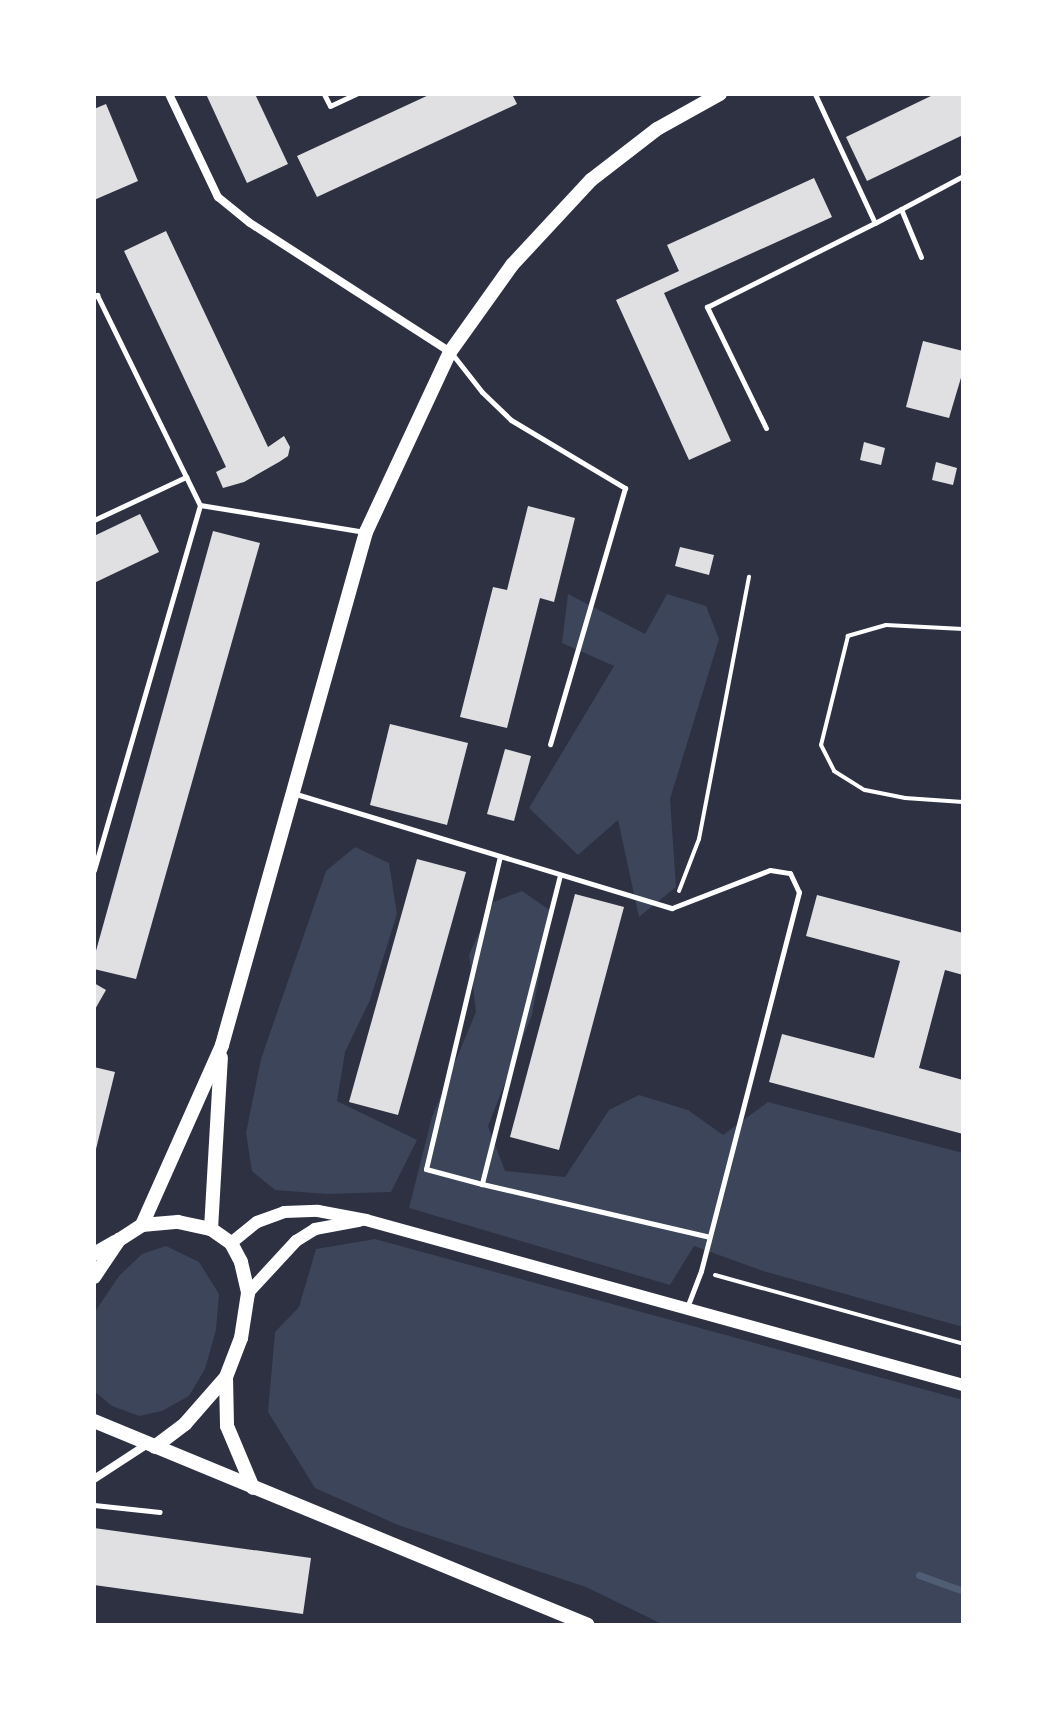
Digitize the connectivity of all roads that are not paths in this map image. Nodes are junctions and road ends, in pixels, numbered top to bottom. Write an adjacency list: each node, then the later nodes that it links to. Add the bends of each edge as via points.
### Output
1 (169, 94): 11 (street, via 218,197)
2 (324, 94): 3 (lane, via 330,106)
3 (356, 94)
4 (720, 94): 11 (main road, via 657,129 591,180 512,265)
5 (815, 94): 8 (lane)
6 (963, 176): 7 (lane)
7 (901, 209): 8 (lane); 9 (lane)
8 (875, 223): 12 (lane, via 707,307)
9 (921, 257)
10 (95, 294): 13 (lane)
11 (450, 352): 16 (main road); 17 (lane, via 511,420 625,488)
12 (766, 428)
13 (186, 477): 14 (lane); 15 (lane)
14 (200, 505): 16 (lane); 20 (lane)
15 (94, 520)
16 (366, 532): 18 (main road)
17 (550, 744)
18 (291, 793): 19 (lane); 22 (main road)
19 (500, 857): 21 (lane); 23 (lane, via 426,1169)
20 (94, 870)
21 (560, 875): 23 (lane); 27 (lane, via 672,908 770,870 790,873 799,892)
22 (222, 1045): 25 (main road); 26 (main road)
23 (482, 1184): 27 (lane)
24 (366, 1220): 29 (street, via 318,1211 284,1212 257,1222); 32 (street, via 315,1229 296,1241); 33 (street)
25 (142, 1225): 26 (main road, via 178,1222); 28 (main road)
26 (211, 1229): 29 (main road)
27 (709, 1237): 33 (lane)
28 (119, 1240): 30 (main road); 31 (main road)
29 (231, 1243): 32 (main road)
30 (94, 1254)
31 (94, 1277)
32 (248, 1293): 34 (main road, via 241,1338)
33 (687, 1309): 35 (street)
34 (226, 1377): 37 (main road, via 185,1424); 39 (main road, via 227,1426)
35 (963, 1385)
36 (94, 1421): 37 (main road)
37 (152, 1445): 38 (street); 39 (main road)
38 (94, 1479)
39 (253, 1488): 42 (main road)
40 (94, 1505): 41 (lane)
41 (160, 1512)
42 (588, 1625)

